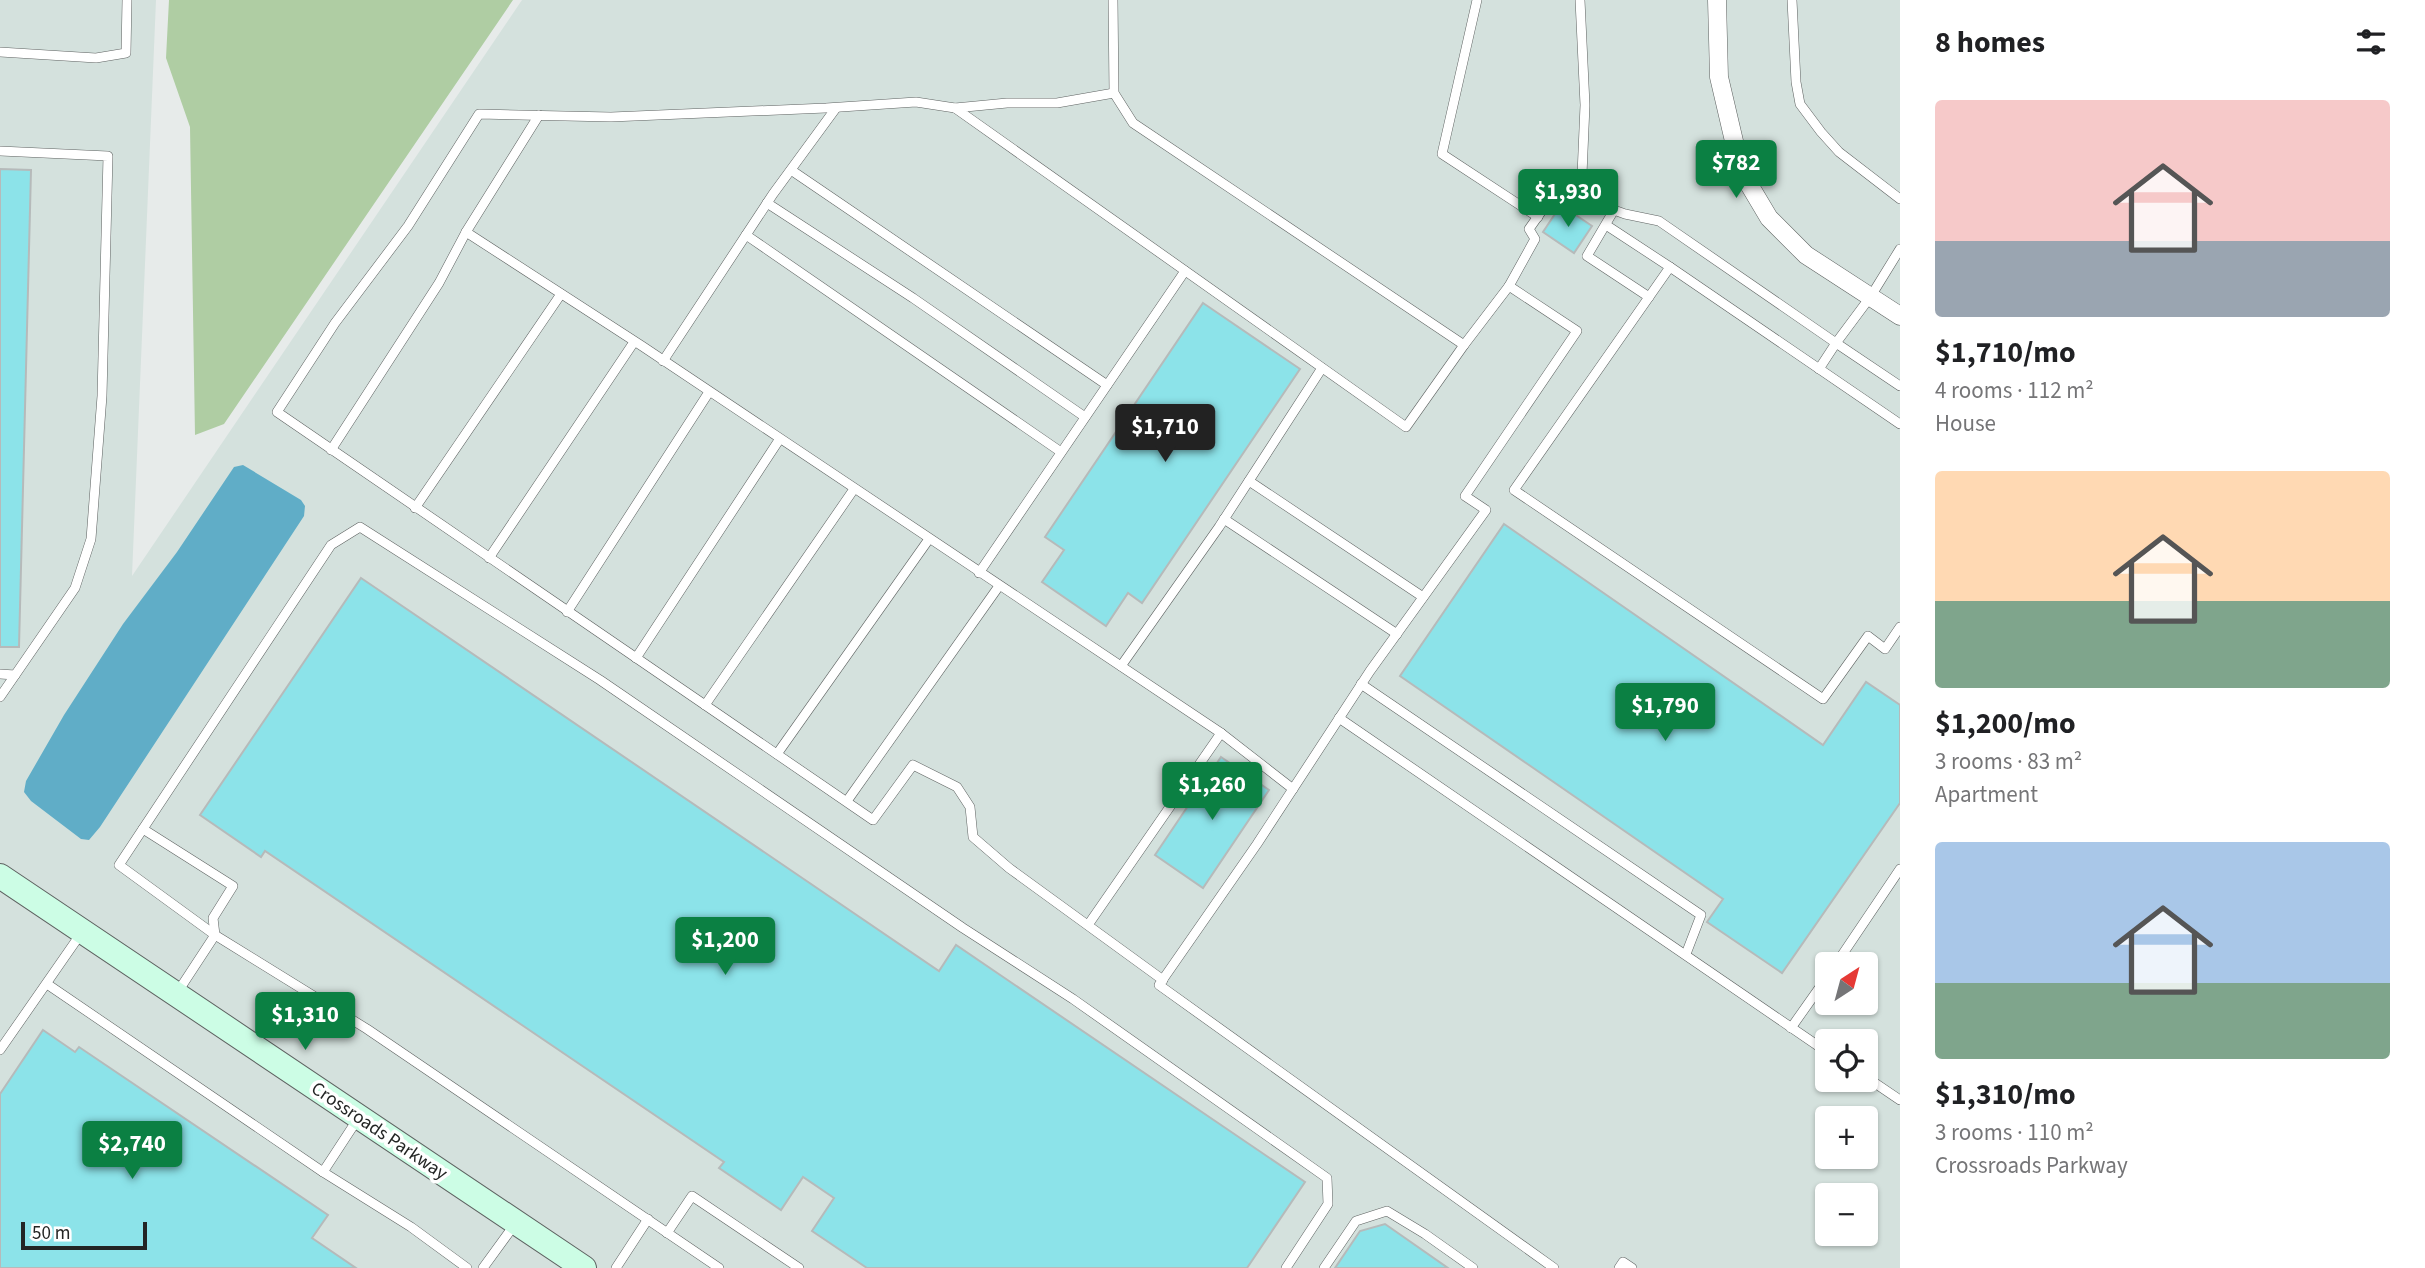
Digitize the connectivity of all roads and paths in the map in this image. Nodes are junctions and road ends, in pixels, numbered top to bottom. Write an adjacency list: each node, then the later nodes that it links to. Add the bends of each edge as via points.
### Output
1 (127, 0): 7 (lane, via 126,53 96,58)
2 (1113, 0): 8 (lane)
3 (1477, 0): 18 (lane, via 1442,154)
4 (1580, 0): 14 (lane, via 1585,105)
5 (1717, 0): 27 (street, via 1719,77 1741,171 1769,218 1806,255)
6 (1792, 0): 15 (lane, via 1801,104 1839,152)
7 (0, 52)
8 (1114, 93): 10 (lane, via 1057,103); 32 (lane, via 1133,123)
9 (836, 108): 10 (lane, via 916,102); 11 (lane); 13 (lane)
10 (955, 108): 24 (lane)
11 (539, 116): 20 (lane); 42 (lane, via 479,114 408,226 335,323 277,412)
12 (0, 151): 59 (lane, via 107,156 102,396 91,539 75,588)
13 (791, 170): 16 (lane); 36 (lane)
14 (1581, 198): 17 (lane); 18 (lane, via 1553,195)
15 (1900, 199)
16 (768, 203): 21 (lane); 39 (lane)
17 (1614, 210): 19 (lane); 31 (lane, via 1659,221)
18 (1538, 217): 25 (lane, via 1530,229 1535,239)
19 (1606, 225): 23 (lane); 28 (lane, via 1587,256)
20 (466, 232): 26 (lane); 42 (lane, via 439,283)
21 (746, 235): 33 (lane); 43 (lane)
22 (1900, 249): 27 (lane)
23 (1670, 267): 28 (lane); 35 (lane)
24 (1185, 271): 34 (lane); 36 (lane)
25 (1509, 286): 32 (lane); 52 (lane, via 1577,331 1465,496 1486,510)
26 (561, 294): 30 (lane); 46 (lane)
27 (1871, 296): 29 (street); 31 (lane)
28 (1649, 297): 54 (lane, via 1514,490 1823,699 1868,636 1885,649)
29 (1900, 316)
30 (634, 342): 33 (lane); 49 (lane)
31 (1836, 343): 35 (lane); 37 (lane)
32 (1464, 345): 34 (lane, via 1406,428)
33 (663, 361): 38 (lane)
34 (1322, 368): 44 (lane)
35 (1819, 369): 40 (lane)
36 (1107, 385): 39 (lane)
37 (1900, 386)
38 (709, 392): 41 (lane); 53 (lane)
39 (1085, 417): 43 (lane)
40 (1900, 424)
41 (779, 440): 45 (lane); 56 (lane)
42 (331, 450): 46 (lane)
43 (1061, 452): 50 (lane)
44 (1249, 481): 47 (lane); 52 (lane)
45 (854, 489): 48 (lane); 62 (lane)
46 (415, 508): 49 (lane)
47 (1224, 519): 55 (lane); 57 (lane)
48 (929, 539): 50 (lane); 65 (lane)
49 (489, 558): 53 (lane)
50 (979, 573): 51 (lane)
51 (999, 586): 57 (lane); 67 (lane)
52 (1423, 597): 55 (lane)
53 (567, 611): 56 (lane)
54 (1900, 627)
55 (1397, 634): 60 (lane)
56 (636, 658): 62 (lane)
57 (1121, 666): 64 (lane)
58 (0, 674): 59 (lane)
59 (15, 675): 61 (lane)
60 (1362, 684): 63 (lane); 75 (lane, via 1701,915)
61 (0, 697)
62 (705, 705): 65 (lane)
63 (1339, 718): 66 (lane); 75 (lane)
64 (1221, 733): 66 (lane); 71 (lane)
65 (777, 754): 67 (lane)
66 (1293, 789): 76 (lane)
67 (847, 801): 71 (lane, via 873,820 913,765 944,779 957,787 970,807 973,837)
68 (143, 829): 73 (lane, via 233,886 213,918); 73 (lane, via 119,865); 96 (lane, via 331,545 360,527 600,680 1073,999 1327,1178 1328,1204)
69 (1900, 869): 74 (lane)
70 (0, 876): 72 (street, Crossroads Parkway)
71 (1088, 925): 76 (lane)
72 (83, 931): 77 (lane); 78 (street, Crossroads Parkway)
73 (215, 935): 78 (lane); 87 (lane, via 367,1029)
74 (1844, 952)
75 (1686, 954): 80 (lane)
76 (1163, 980): 99 (lane, via 1159,985)
77 (47, 984): 82 (lane); 86 (lane)
78 (177, 993): 85 (street, Crossroads Parkway)
79 (1815, 994): 80 (lane)
80 (1791, 1028): 81 (lane)
81 (1815, 1044)
82 (0, 1050)
83 (1878, 1085): 84 (lane)
84 (1900, 1100)
85 (359, 1116): 86 (lane); 88 (street, Crossroads Parkway)
86 (323, 1172): 90 (lane)
87 (648, 1219): 89 (lane); 93 (lane)
88 (516, 1222): 91 (lane); 92 (street, Crossroads Parkway)
89 (667, 1233): 94 (lane); 95 (lane, via 692,1196)
90 (467, 1268)
91 (483, 1268)
92 (584, 1268)
93 (616, 1268)
94 (719, 1268)
95 (799, 1268)
96 (1286, 1268)
97 (1324, 1268): 98 (lane, via 1356,1221 1387,1211)
98 (1473, 1268)
99 (1554, 1268)
100 (1619, 1268): 101 (lane, via 1623,1262)
101 (1633, 1268)

